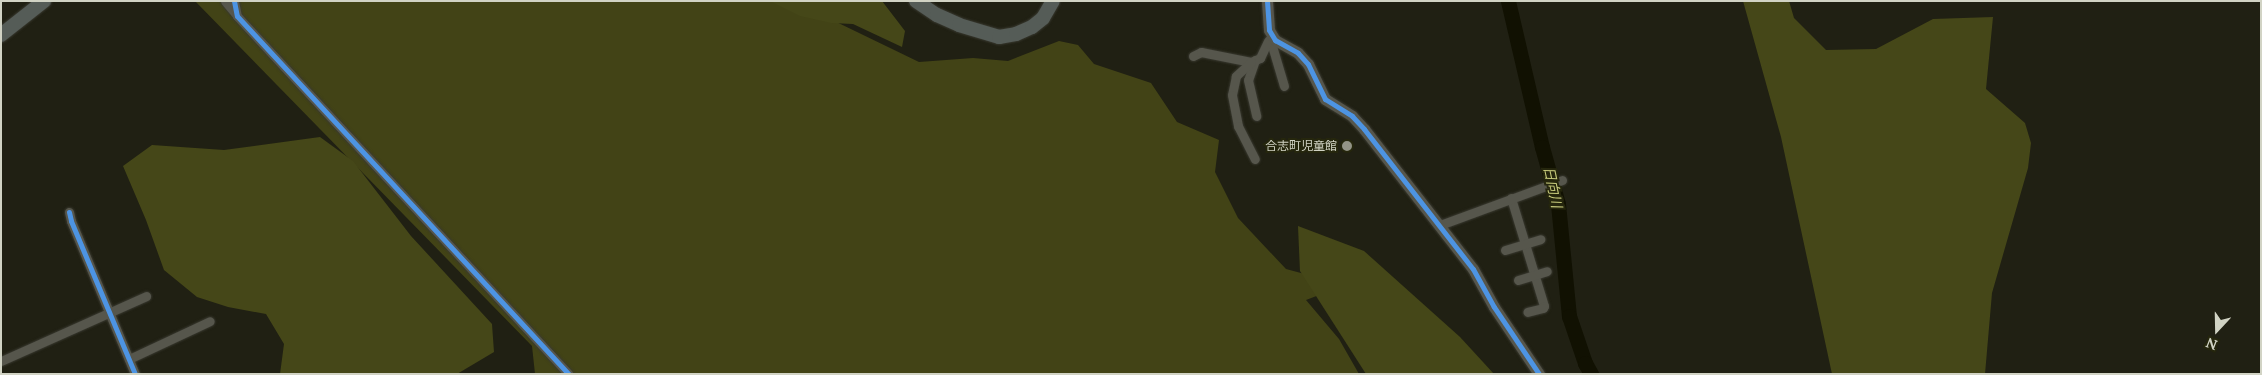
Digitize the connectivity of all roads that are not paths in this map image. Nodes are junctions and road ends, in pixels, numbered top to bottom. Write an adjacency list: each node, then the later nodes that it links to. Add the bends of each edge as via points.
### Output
1 (44, 1): 8 (main road)
2 (225, 1): 7 (street)
3 (234, 1): 7 (street)
4 (916, 1): 5 (main road, via 958,25 999,37 1032,27 1043,18)
5 (1054, 1)
6 (1267, 1): 9 (street)
7 (237, 16): 32 (street)
8 (1, 36)
9 (1270, 38): 11 (street, via 1260,58); 12 (street); 18 (street, via 1298,53 1308,64 1325,99 1352,116 1364,129)
10 (1193, 56): 11 (street, via 1201,52)
11 (1253, 61): 13 (street, via 1248,80); 14 (street, via 1236,76 1232,95 1238,126)
12 (1284, 86)
13 (1256, 116)
14 (1255, 159)
15 (1562, 180): 16 (street)
16 (1511, 198): 18 (street); 20 (street)
17 (69, 212): 26 (street)
18 (1440, 225): 33 (street)
19 (1540, 239): 20 (street)
20 (1524, 244): 21 (street); 23 (street)
21 (1505, 250)
22 (1547, 271): 23 (street)
23 (1533, 275): 24 (street); 27 (street, via 1544,306)
24 (1518, 280)
25 (146, 296): 26 (street)
26 (109, 312): 29 (street); 30 (street)
27 (1527, 312)
28 (210, 321): 29 (street)
29 (129, 359): 31 (street)
30 (1, 361)
31 (135, 374)
32 (568, 374)
33 (1539, 374)

